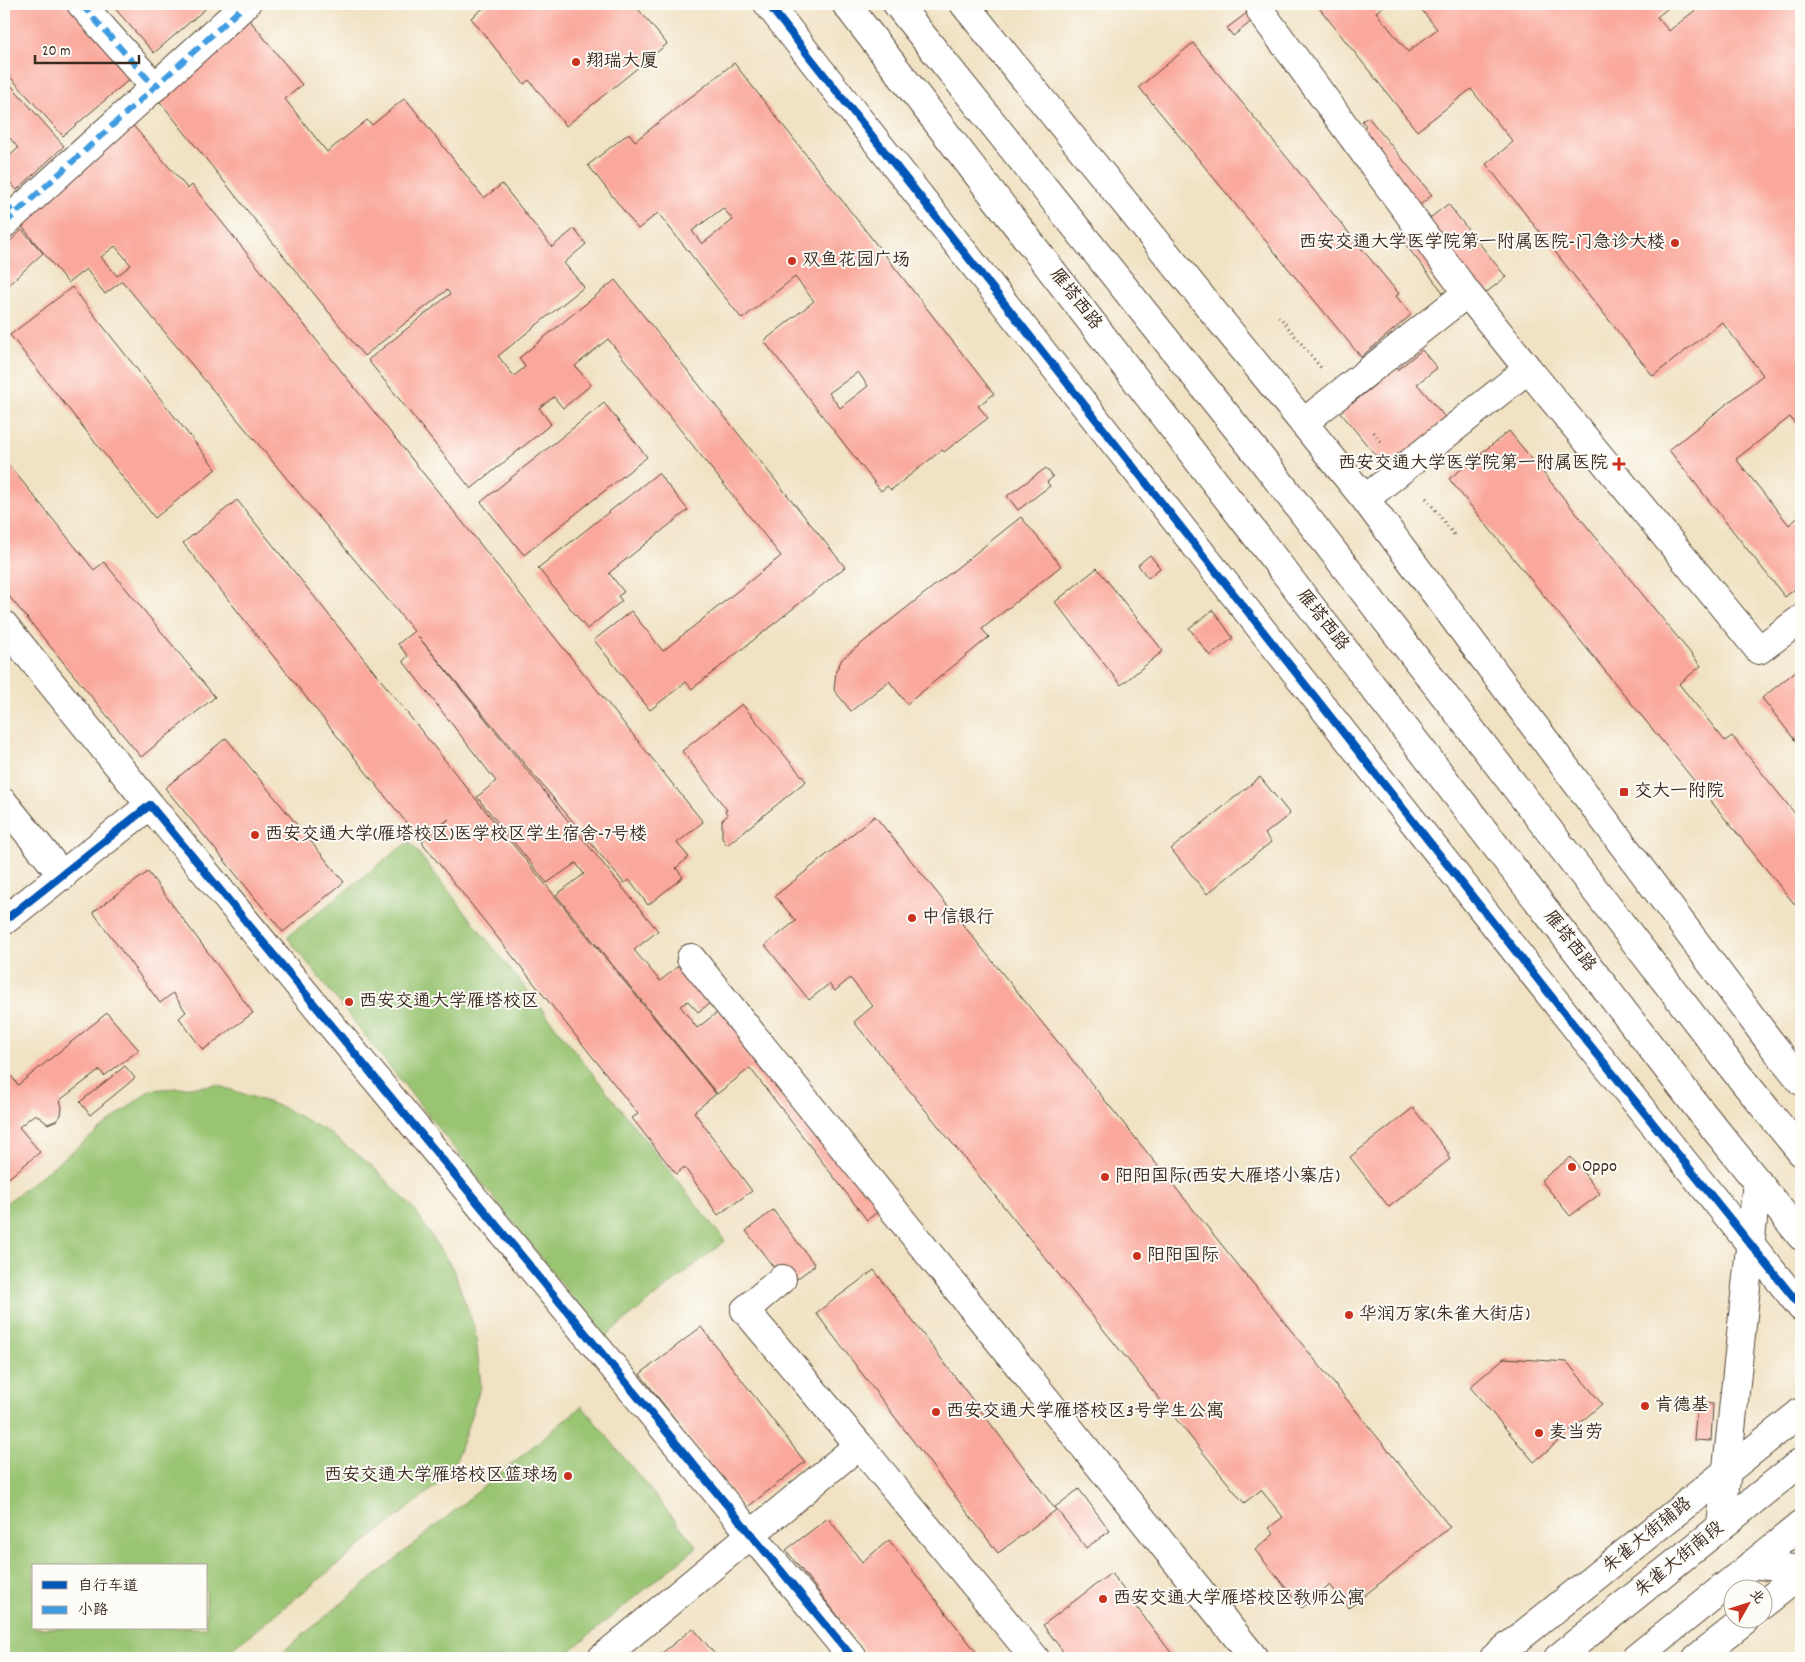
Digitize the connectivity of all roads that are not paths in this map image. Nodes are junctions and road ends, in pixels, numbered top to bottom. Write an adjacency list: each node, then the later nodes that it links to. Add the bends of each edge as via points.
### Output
1 (81, 4): 8 (street)
2 (246, 4): 8 (street)
3 (768, 4): 25 (street)
4 (846, 4): 23 (street, 雁塔西路, via 1669,1072)
5 (897, 4): 22 (street, via 1260,457 1735,1071)
6 (964, 4): 12 (street)
7 (1260, 4): 10 (street, via 1261,12)
8 (155, 87): 9 (street)
9 (7, 213)
10 (1466, 293): 11 (street); 12 (street)
11 (1528, 369): 13 (street); 14 (street, via 1759,650)
12 (1304, 423): 13 (street)
13 (1366, 499): 21 (street)
14 (1801, 619)
15 (4, 625): 17 (street)
16 (4, 803): 18 (street)
17 (150, 805): 18 (street); 34 (street)
18 (62, 876): 19 (street)
19 (4, 921)
20 (691, 958): 43 (street)
21 (1801, 1081)
22 (1799, 1148)
23 (1757, 1181): 24 (street, 雁塔西路); 25 (street)
24 (1801, 1236)
25 (1750, 1244): 27 (street); 31 (street)
26 (782, 1279): 29 (street, via 745,1310)
27 (1801, 1307)
28 (1801, 1412): 31 (street, 朱雀大街辅路)
29 (859, 1445): 34 (street); 42 (street)
30 (1801, 1462): 33 (street, 朱雀大街南段)
31 (1727, 1472): 33 (street); 44 (street, 朱雀大街辅路)
32 (1801, 1525): 35 (street)
33 (1721, 1526): 45 (street, 朱雀大街南段)
34 (751, 1533): 40 (street); 41 (street)
35 (1752, 1564): 36 (street); 46 (street)
36 (1801, 1570)
37 (1801, 1574): 38 (street)
38 (1772, 1597)
39 (1732, 1630): 47 (street)
40 (602, 1658)
41 (853, 1658)
42 (1035, 1658)
43 (1254, 1658)
44 (1494, 1658)
45 (1558, 1658)
46 (1636, 1658)
47 (1697, 1658)

